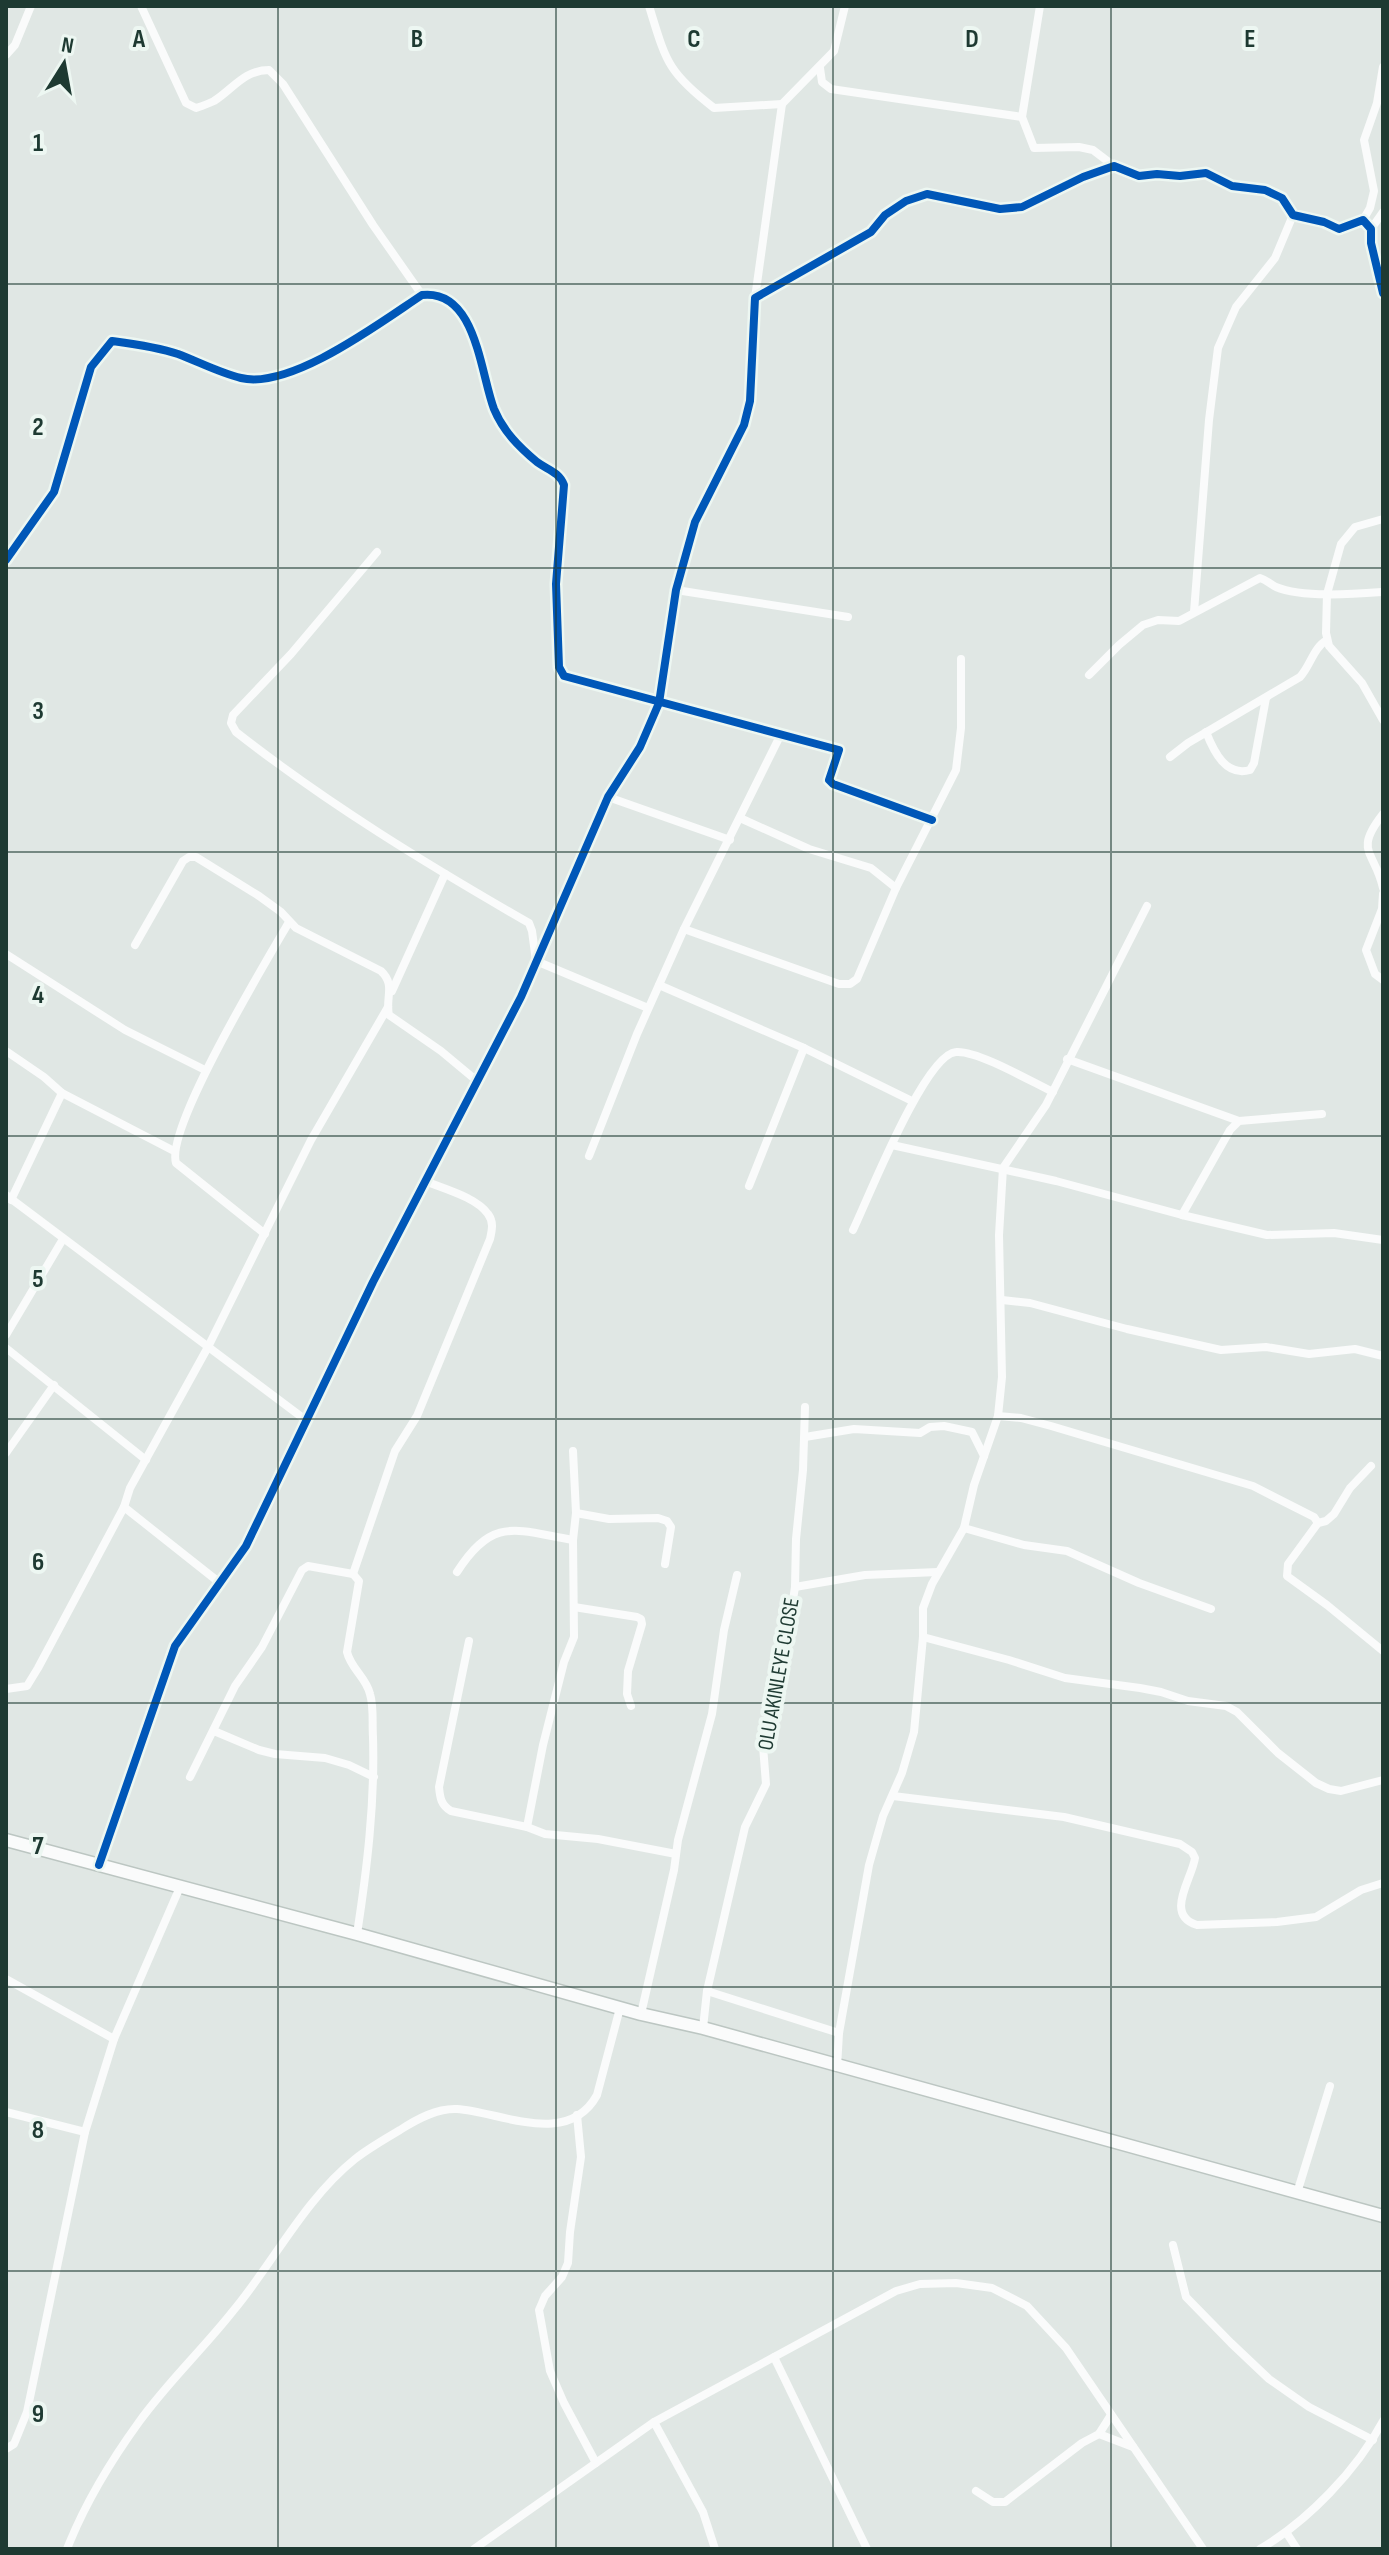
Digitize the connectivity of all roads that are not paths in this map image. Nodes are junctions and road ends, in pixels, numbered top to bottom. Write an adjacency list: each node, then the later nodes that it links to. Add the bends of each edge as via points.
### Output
1 (31, 6): 6 (street)
2 (141, 6): 17 (street, via 186,103 196,108 212,103 257,70 269,70 283,84)
3 (649, 6): 9 (street, via 665,60 714,108)
4 (845, 6): 8 (street, via 834,51)
5 (1040, 6): 10 (street)
6 (6, 55)
7 (1383, 67): 14 (street, via 1364,140 1374,191)
8 (820, 68): 9 (street); 10 (street, via 822,82 831,89)
9 (782, 104): 18 (street)
10 (1022, 117): 11 (street, via 1034,148 1093,150)
11 (1114, 166): 13 (street, via 1139,176 1206,173 1232,186 1282,198); 18 (street, via 1022,207 1000,209 927,194 906,201 871,232)
12 (1383, 212): 15 (street)
13 (1293, 215): 14 (street, via 1339,229); 25 (street, via 1275,258 1236,307 1218,348)
14 (1363, 220): 15 (street)
15 (1371, 229): 16 (street)
16 (1383, 293)
17 (422, 295): 21 (street, via 336,351 261,379 243,379 175,353 112,341 91,367 54,492); 31 (street, via 437,294 464,314 495,411 509,436 560,476 564,485 556,584 559,667 564,676)
18 (755, 298): 22 (street, via 744,425 695,522)
19 (1383, 519): 24 (street, via 1348,532)
20 (377, 552): 41 (street, via 231,723 290,774)
21 (6, 560)
22 (676, 590): 26 (street); 31 (street)
23 (1383, 592): 24 (street)
24 (1327, 594): 25 (street, via 1275,587 1260,578); 27 (street)
25 (1194, 612): 29 (street, via 1179,621 1143,625)
26 (848, 617)
27 (1327, 640): 30 (street, via 1314,651 1300,677); 32 (street, via 1362,683)
28 (961, 659): 39 (street, via 956,770)
29 (1089, 675)
30 (1266, 698): 33 (street); 33 (street, via 1250,770 1240,773 1227,767)
31 (659, 703): 34 (street); 36 (street, via 640,747)
32 (1383, 720)
33 (1206, 732): 35 (street)
34 (781, 734): 38 (street); 39 (street, via 839,750 829,780 833,784)
35 (1170, 757)
36 (608, 797): 40 (street); 49 (street)
37 (1383, 814): 43 (street, via 1369,832 1367,854)
38 (740, 818): 40 (street); 42 (street, via 809,849 871,868)
39 (932, 820): 42 (street)
40 (730, 840): 46 (street)
41 (445, 874): 49 (street, via 529,923); 52 (street)
42 (896, 888): 46 (street, via 857,979 850,984)
43 (1383, 891): 50 (street, via 1382,909 1366,950 1375,974)
44 (1147, 906): 57 (street)
45 (289, 922): 47 (street, via 259,896 208,863 189,857); 52 (street, via 374,966 387,977); 58 (street)
46 (684, 929): 51 (street)
47 (135, 945)
48 (6, 954): 58 (street, via 125,1030)
49 (536, 961): 54 (street); 59 (street)
50 (1383, 980)
51 (659, 985): 54 (street); 55 (street)
52 (391, 992): 53 (street)
53 (388, 1007): 59 (street, via 389,1015); 74 (street, via 311,1140)
54 (648, 1008): 67 (street)
55 (804, 1048): 62 (street); 70 (street)
56 (6, 1051): 61 (street)
57 (1067, 1059): 60 (street); 64 (street)
58 (205, 1070): 66 (street)
59 (477, 1081): 69 (street)
60 (1053, 1092): 62 (street, via 960,1051 943,1056); 68 (street)
61 (62, 1093): 66 (street); 71 (street)
62 (912, 1101): 65 (street)
63 (1322, 1114): 64 (street)
64 (1239, 1121): 72 (street)
65 (892, 1145): 68 (street); 73 (street)
66 (174, 1151): 74 (street, via 176,1163)
67 (589, 1156)
68 (1003, 1168): 72 (street); 77 (street)
69 (425, 1181): 85 (street); 100 (street, via 476,1203 493,1225 417,1416 395,1451)
70 (749, 1186)
71 (9, 1198): 75 (street)
72 (1182, 1215): 76 (street, via 1267,1235 1334,1233)
73 (853, 1230)
74 (265, 1234): 79 (street)
75 (63, 1239): 78 (street); 79 (street)
76 (1383, 1240)
77 (1002, 1300): 81 (street, via 1221,1350 1266,1347 1309,1354 1355,1349); 84 (street)
78 (6, 1335)
79 (208, 1347): 85 (street); 90 (street)
80 (6, 1348): 82 (street)
81 (1383, 1356)
82 (54, 1385): 88 (street); 90 (street)
83 (805, 1407): 86 (street, OLU AKINLEYE CLOSE)
84 (998, 1416): 89 (street); 94 (street, via 1051,1426 1253,1486)
85 (307, 1421): 102 (street, via 246,1546)
86 (805, 1437): 89 (street, via 854,1429 920,1433 944,1426 972,1432); 103 (street, OLU AKINLEYE CLOSE)
87 (573, 1451): 93 (street)
88 (6, 1453)
89 (984, 1456): 95 (street)
90 (146, 1460): 92 (street)
91 (1371, 1466): 94 (street, via 1334,1514)
92 (124, 1507): 102 (street); 109 (street, via 27,1686)
93 (576, 1513): 96 (street); 97 (street, via 667,1521 671,1527)
94 (1318, 1523): 108 (street, via 1288,1564 1287,1576)
95 (964, 1528): 99 (street); 105 (street, via 1067,1551)
96 (573, 1540): 98 (street, via 517,1530 492,1534); 104 (street)
97 (665, 1564)
98 (457, 1572)
99 (938, 1572): 103 (street, via 865,1575); 106 (street, via 923,1608)
100 (353, 1574): 111 (street, via 308,1566 302,1570); 113 (street, via 359,1581 347,1652 371,1695)
101 (737, 1575): 118 (street, via 712,1714)
102 (220, 1583): 119 (street, via 175,1646)
103 (795, 1587): 124 (street, OLU AKINLEYE CLOSE, via 781,1677 763,1746 766,1784 745,1827)
104 (574, 1607): 110 (street, via 641,1619 627,1679); 116 (street, via 574,1637 543,1745)
105 (1211, 1609)
106 (923, 1637): 114 (street, via 1065,1678 1226,1706 1316,1783 1341,1791); 115 (street, via 914,1732)
107 (469, 1641): 116 (street, via 440,1799 451,1811)
108 (1383, 1651)
109 (6, 1689)
110 (631, 1706)
111 (214, 1731): 112 (street); 113 (street, via 259,1750 325,1758)
112 (190, 1777)
113 (374, 1777): 122 (street)
114 (1383, 1780)
115 (893, 1796): 120 (street, via 1064,1817 1180,1844 1195,1858 1180,1902 1183,1916 1197,1925 1316,1917); 128 (street, via 869,1865)
116 (527, 1827): 118 (street)
117 (6, 1840): 119 (main road)
118 (676, 1854): 126 (street)
119 (99, 1865): 121 (main road)
120 (1383, 1883)
121 (180, 1887): 122 (main road); 129 (street)
122 (357, 1934): 125 (main road)
123 (6, 1979): 129 (street)
124 (707, 1991): 127 (street, OLU AKINLEYE CLOSE); 128 (street)
125 (620, 2008): 126 (main road); 133 (street, via 597,2095)
126 (641, 2014): 127 (main road)
127 (703, 2028): 130 (main road)
128 (839, 2033): 130 (street)
129 (114, 2039): 134 (street)
130 (837, 2067): 135 (main road)
131 (1330, 2086): 135 (street)
132 (6, 2112): 134 (street)
133 (577, 2115): 146 (street, via 581,2157 568,2263 539,2310 550,2371); 149 (street, via 540,2124 456,2109 437,2112 354,2160 140,2420 88,2500)
134 (85, 2132): 145 (street, via 27,2412 14,2444)
135 (1297, 2193): 136 (main road)
136 (1383, 2216)
137 (1173, 2245): 143 (street, via 1186,2297 1231,2343 1309,2407)
138 (774, 2357): 139 (street, via 896,2291 920,2284 992,2288 1027,2306 1066,2348); 141 (street); 152 (street)
139 (1111, 2415): 142 (street); 144 (street)
140 (1383, 2421): 143 (street)
141 (654, 2422): 146 (street); 151 (street, via 703,2512)
142 (1099, 2434): 144 (street); 147 (street, via 1005,2502 993,2502)
143 (1373, 2440): 148 (street, via 1323,2500)
144 (1133, 2447): 153 (street)
145 (6, 2449)
146 (596, 2463): 150 (street)
147 (976, 2491)
148 (1286, 2532): 154 (street); 155 (street)
149 (67, 2549)
150 (474, 2549)
151 (715, 2549)
152 (867, 2549)
153 (1203, 2549)
154 (1260, 2549)
155 (1297, 2549)

